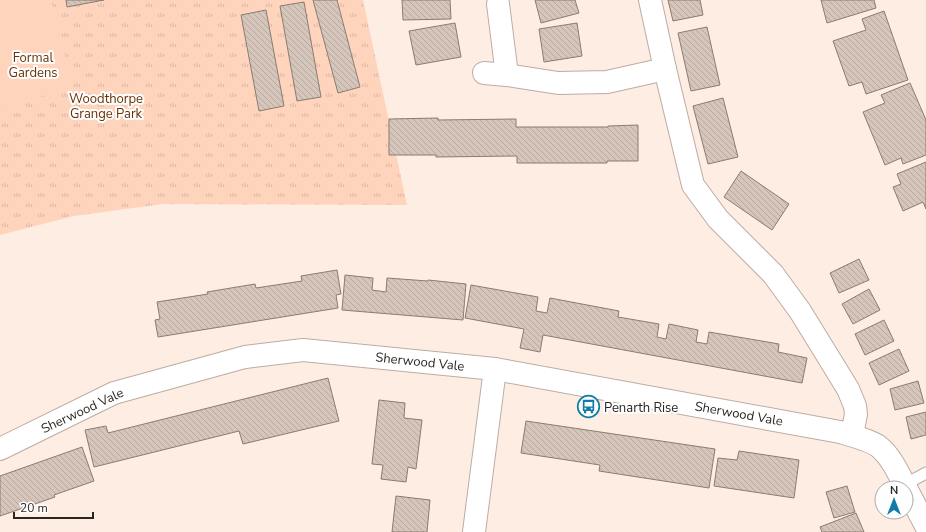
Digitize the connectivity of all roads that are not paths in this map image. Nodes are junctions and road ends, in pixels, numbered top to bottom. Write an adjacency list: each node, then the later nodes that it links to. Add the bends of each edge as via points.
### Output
1 (650, 0): 3 (street)
2 (498, 4): 5 (street)
3 (665, 69): 5 (street, via 607,82 558,83); 7 (street, via 693,185 718,219 773,274 800,311 848,388 856,414)
4 (484, 73): 5 (street)
5 (507, 75)
6 (495, 369): 7 (street, Sherwood Vale); 8 (street, Sherwood Vale, via 303,350 245,357 114,393); 14 (street)
7 (852, 435): 10 (street, Sherwood Vale, via 874,444 884,452)
8 (0, 449)
9 (926, 474): 11 (lane)
10 (901, 480)
11 (914, 481)
12 (914, 504): 13 (street, Sherwood Vale)
13 (926, 526)
14 (474, 532)

